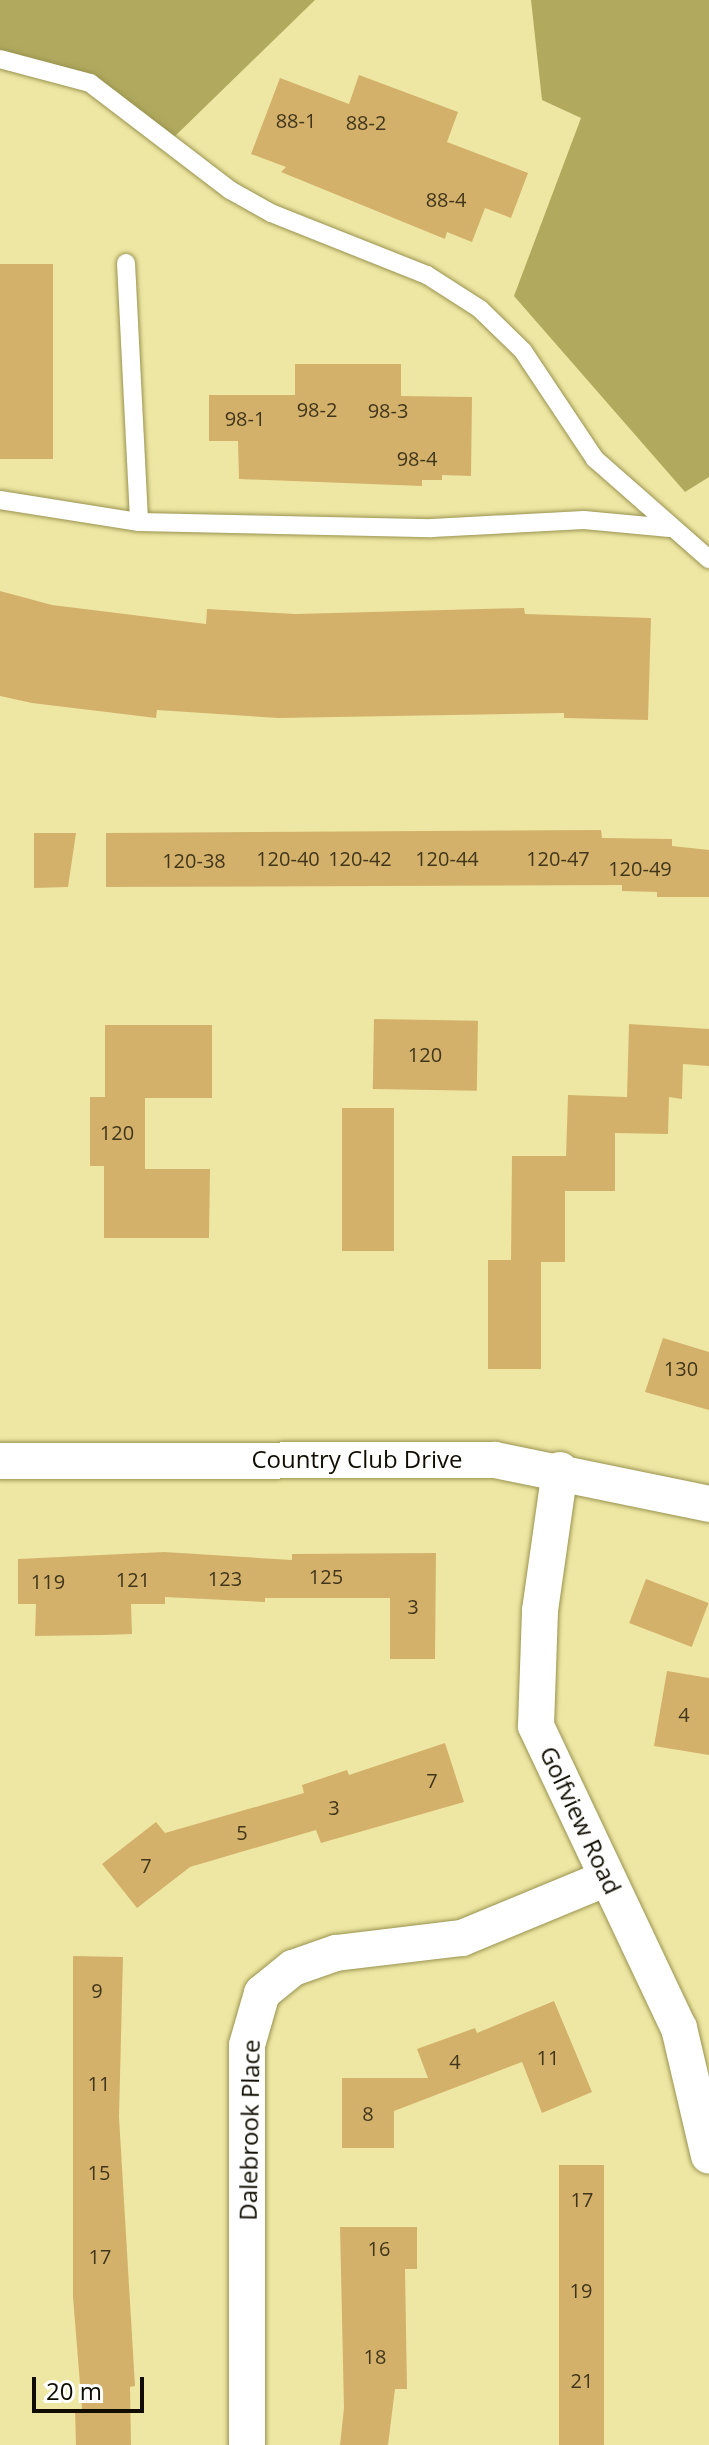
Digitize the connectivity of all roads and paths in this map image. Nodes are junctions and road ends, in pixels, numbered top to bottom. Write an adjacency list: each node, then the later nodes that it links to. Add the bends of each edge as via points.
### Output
1 (0, 59): 5 (lane, via 90,83 230,190 271,213 427,275 480,309 523,351 595,459)
2 (126, 263): 4 (lane)
3 (0, 500): 4 (lane)
4 (139, 522): 5 (lane, via 432,528 584,520)
5 (670, 528): 6 (lane)
6 (709, 559)
7 (0, 1461): 8 (street, Country Club Drive, via 430,1457)
8 (560, 1470): 9 (street, Country Club Drive); 10 (street, Golfview Road, via 540,1611 536,1726)
9 (709, 1504)
10 (607, 1878): 11 (street, Golfview Road, via 679,2028); 12 (street, Dalebrook Place, via 462,1938 336,1953 293,1968 262,1993 247,2045)
11 (709, 2156)
12 (247, 2445)

